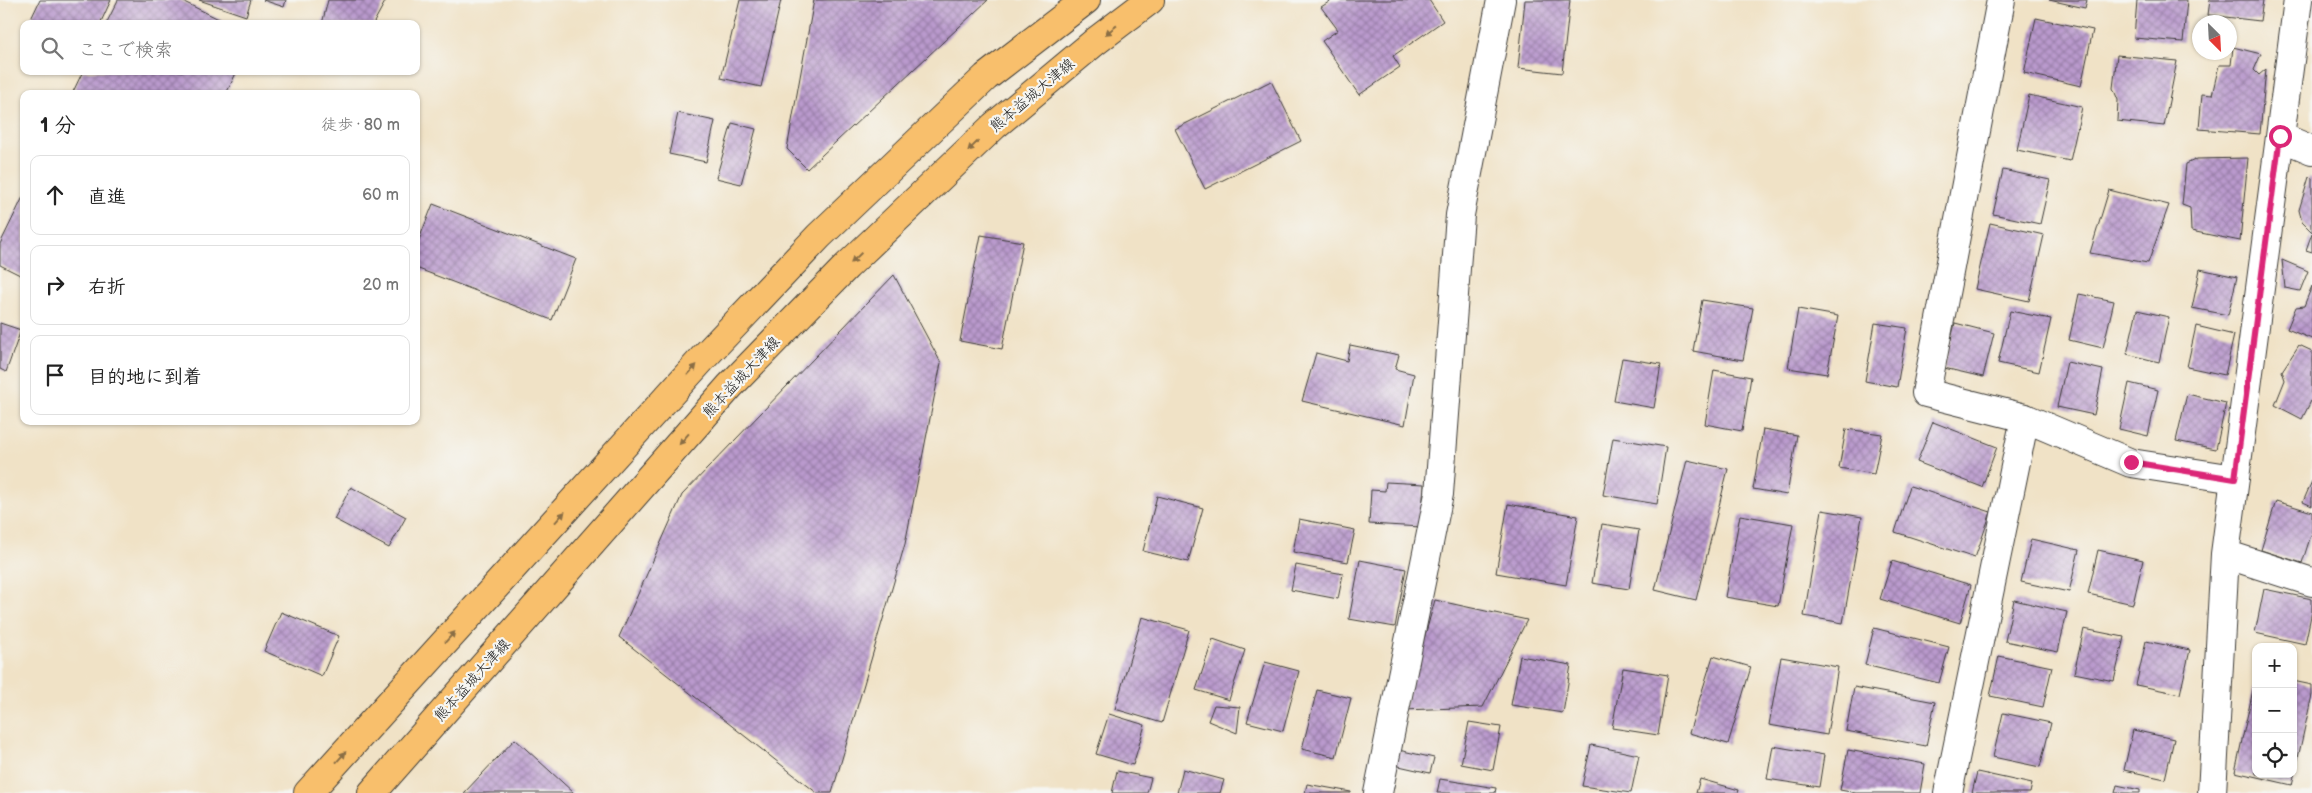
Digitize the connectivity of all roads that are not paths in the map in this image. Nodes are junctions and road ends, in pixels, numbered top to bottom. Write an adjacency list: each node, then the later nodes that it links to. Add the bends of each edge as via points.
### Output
1 (1086, 0): 12 (main road, one-way to 1, via 704,357 819,236 986,77)
2 (1150, 0): 13 (main road, 熊本益城大津線, one-way to 13, via 994,126 833,280 730,386)
3 (1501, 0): 14 (street, via 1460,215 1439,494)
4 (2001, 0): 8 (street, via 1926,393)
5 (2298, 0): 6 (street)
6 (2280, 136): 7 (street); 9 (street)
7 (2312, 150)
8 (2026, 418): 9 (street, via 2131,462); 15 (street)
9 (2235, 479): 10 (street)
10 (2225, 554): 11 (street); 16 (street)
11 (2312, 582)
12 (308, 793)
13 (372, 793)
14 (1378, 793)
15 (1948, 793)
16 (2212, 793)

